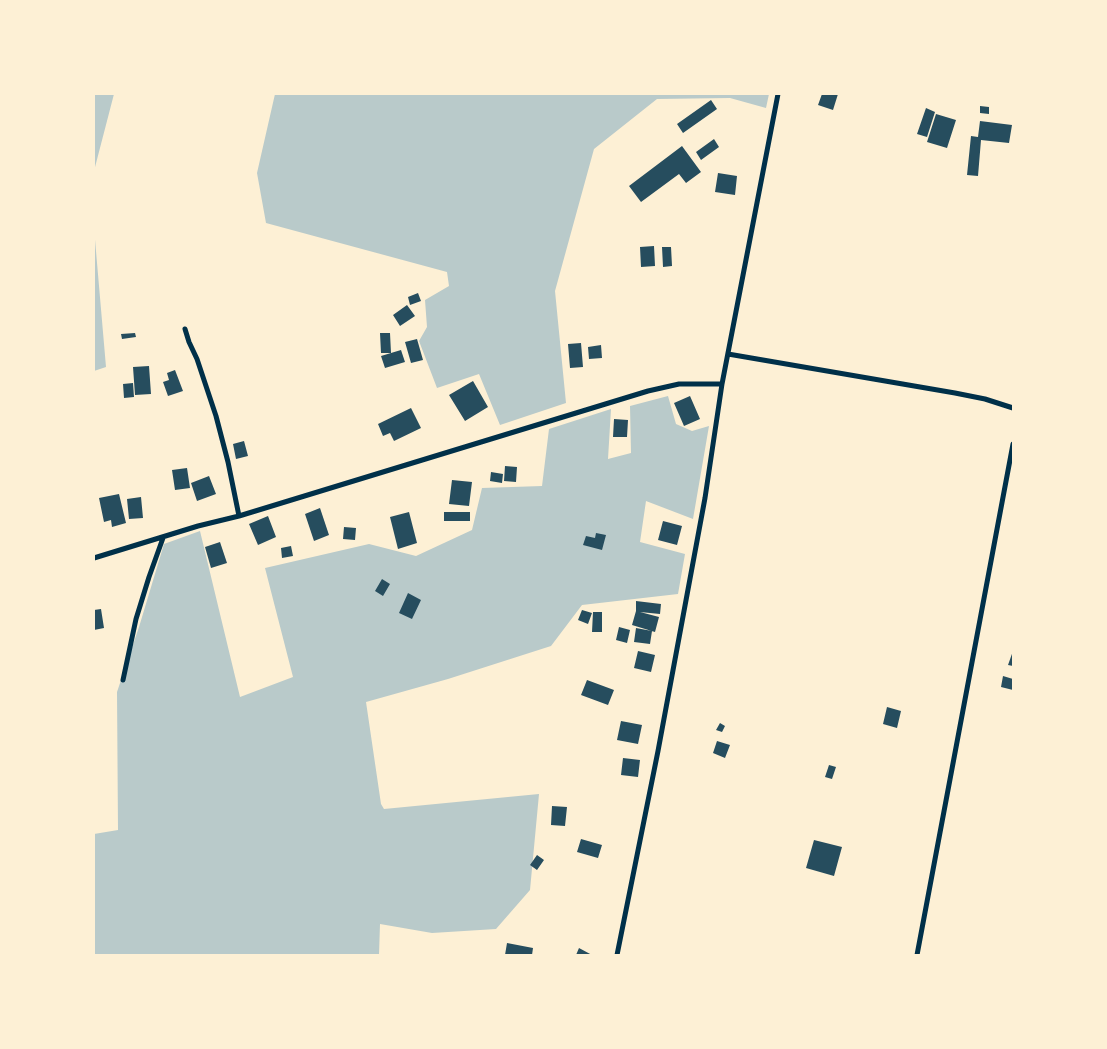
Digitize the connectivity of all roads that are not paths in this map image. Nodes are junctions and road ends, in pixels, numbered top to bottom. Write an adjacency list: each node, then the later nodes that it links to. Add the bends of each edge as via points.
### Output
1 (778, 94): 3 (street)
2 (185, 329): 7 (street, via 216,416)
3 (728, 354): 4 (street); 5 (street, via 985,398)
4 (722, 384): 7 (street, via 679,384 648,391); 11 (street, via 660,741)
5 (1013, 408)
6 (1013, 444): 12 (street)
7 (239, 516): 8 (street)
8 (163, 538): 9 (street); 10 (street, via 136,619)
9 (94, 558)
10 (123, 680)
11 (617, 955)
12 (917, 955)

